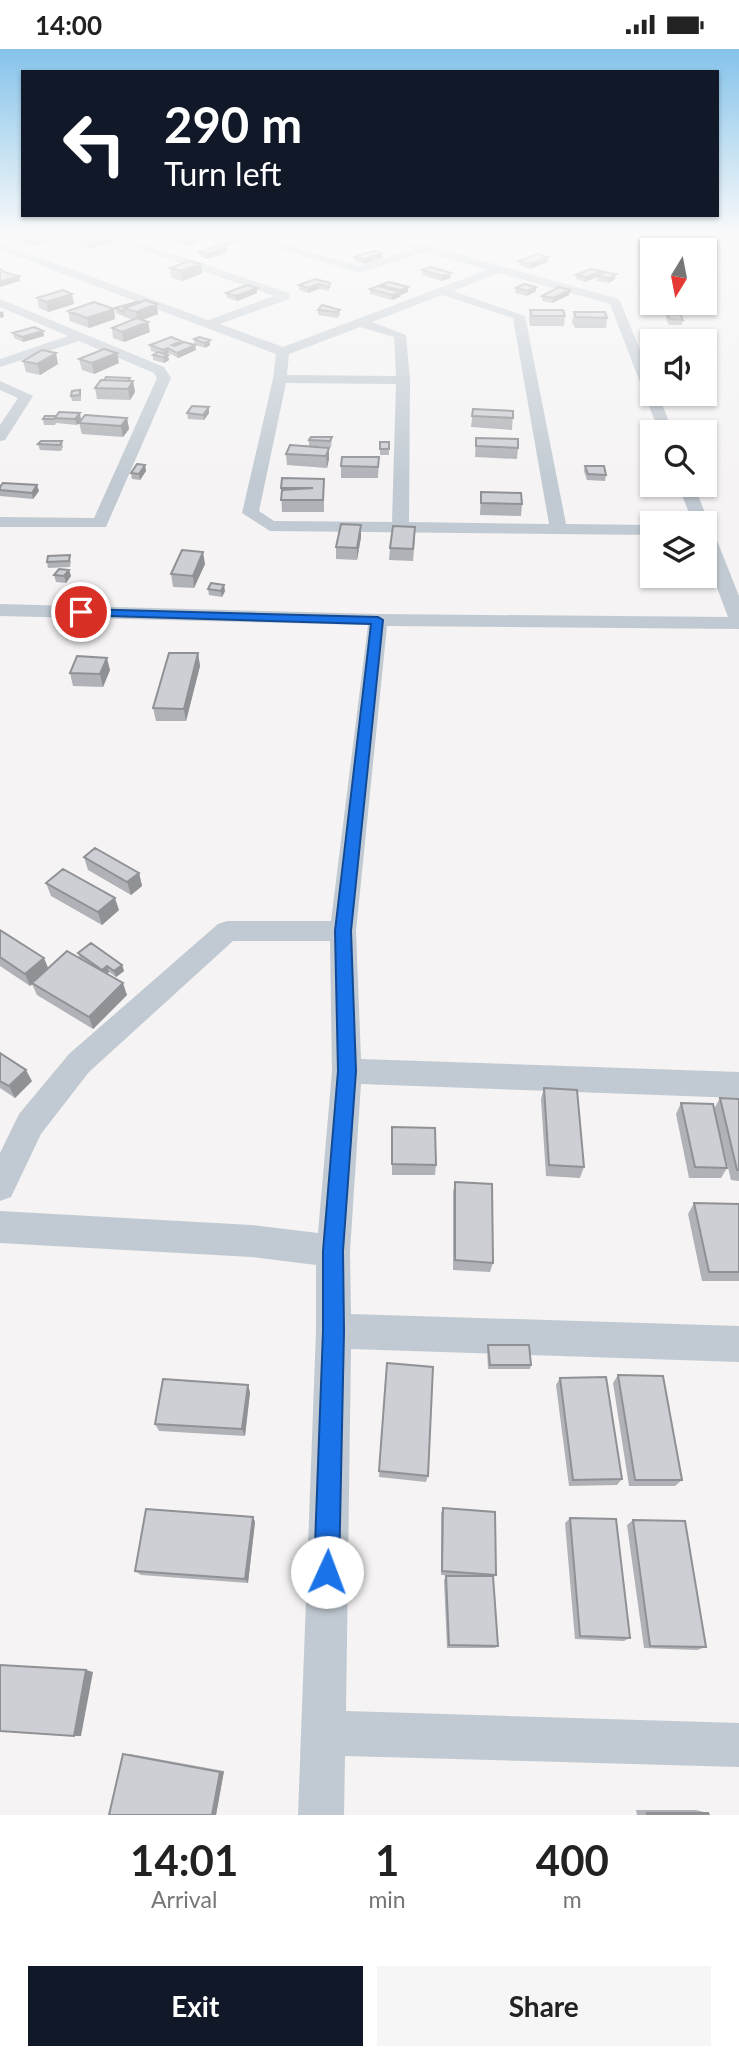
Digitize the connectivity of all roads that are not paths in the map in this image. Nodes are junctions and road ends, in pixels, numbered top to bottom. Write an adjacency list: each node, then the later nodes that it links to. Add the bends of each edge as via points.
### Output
1 (31, 316): 9 (street)
2 (189, 316): 8 (street)
3 (229, 316): 8 (street)
4 (378, 316): 7 (street)
5 (519, 316): 19 (street)
6 (621, 316): 15 (street)
7 (362, 323): 10 (street); 13 (street, via 400,335)
8 (208, 324): 10 (street)
9 (78, 337): 11 (street); 17 (street, via 159,370 164,378 100,523)
10 (283, 352): 12 (street)
11 (0, 362)
12 (280, 379): 13 (street); 18 (street, via 250,513 271,526)
13 (403, 380): 18 (street)
14 (0, 385): 16 (street, via 26,396)
15 (661, 420)
16 (0, 437)
17 (0, 522)
18 (400, 529): 19 (street)
19 (558, 529): 20 (street)
20 (640, 530)
21 (717, 564): 24 (street)
22 (0, 610): 23 (street)
23 (378, 620): 24 (street); 25 (street)
24 (739, 622)
25 (343, 931): 26 (street); 28 (street, via 227,931 79,1063 30,1123)
26 (347, 1071): 27 (street); 30 (street)
27 (739, 1085)
28 (0, 1187)
29 (0, 1227): 30 (street, via 251,1241)
30 (333, 1251): 31 (street)
31 (334, 1331): 32 (street); 33 (street)
32 (739, 1344)
33 (322, 1733): 34 (street); 35 (street)
34 (739, 1745)
35 (321, 1815)

